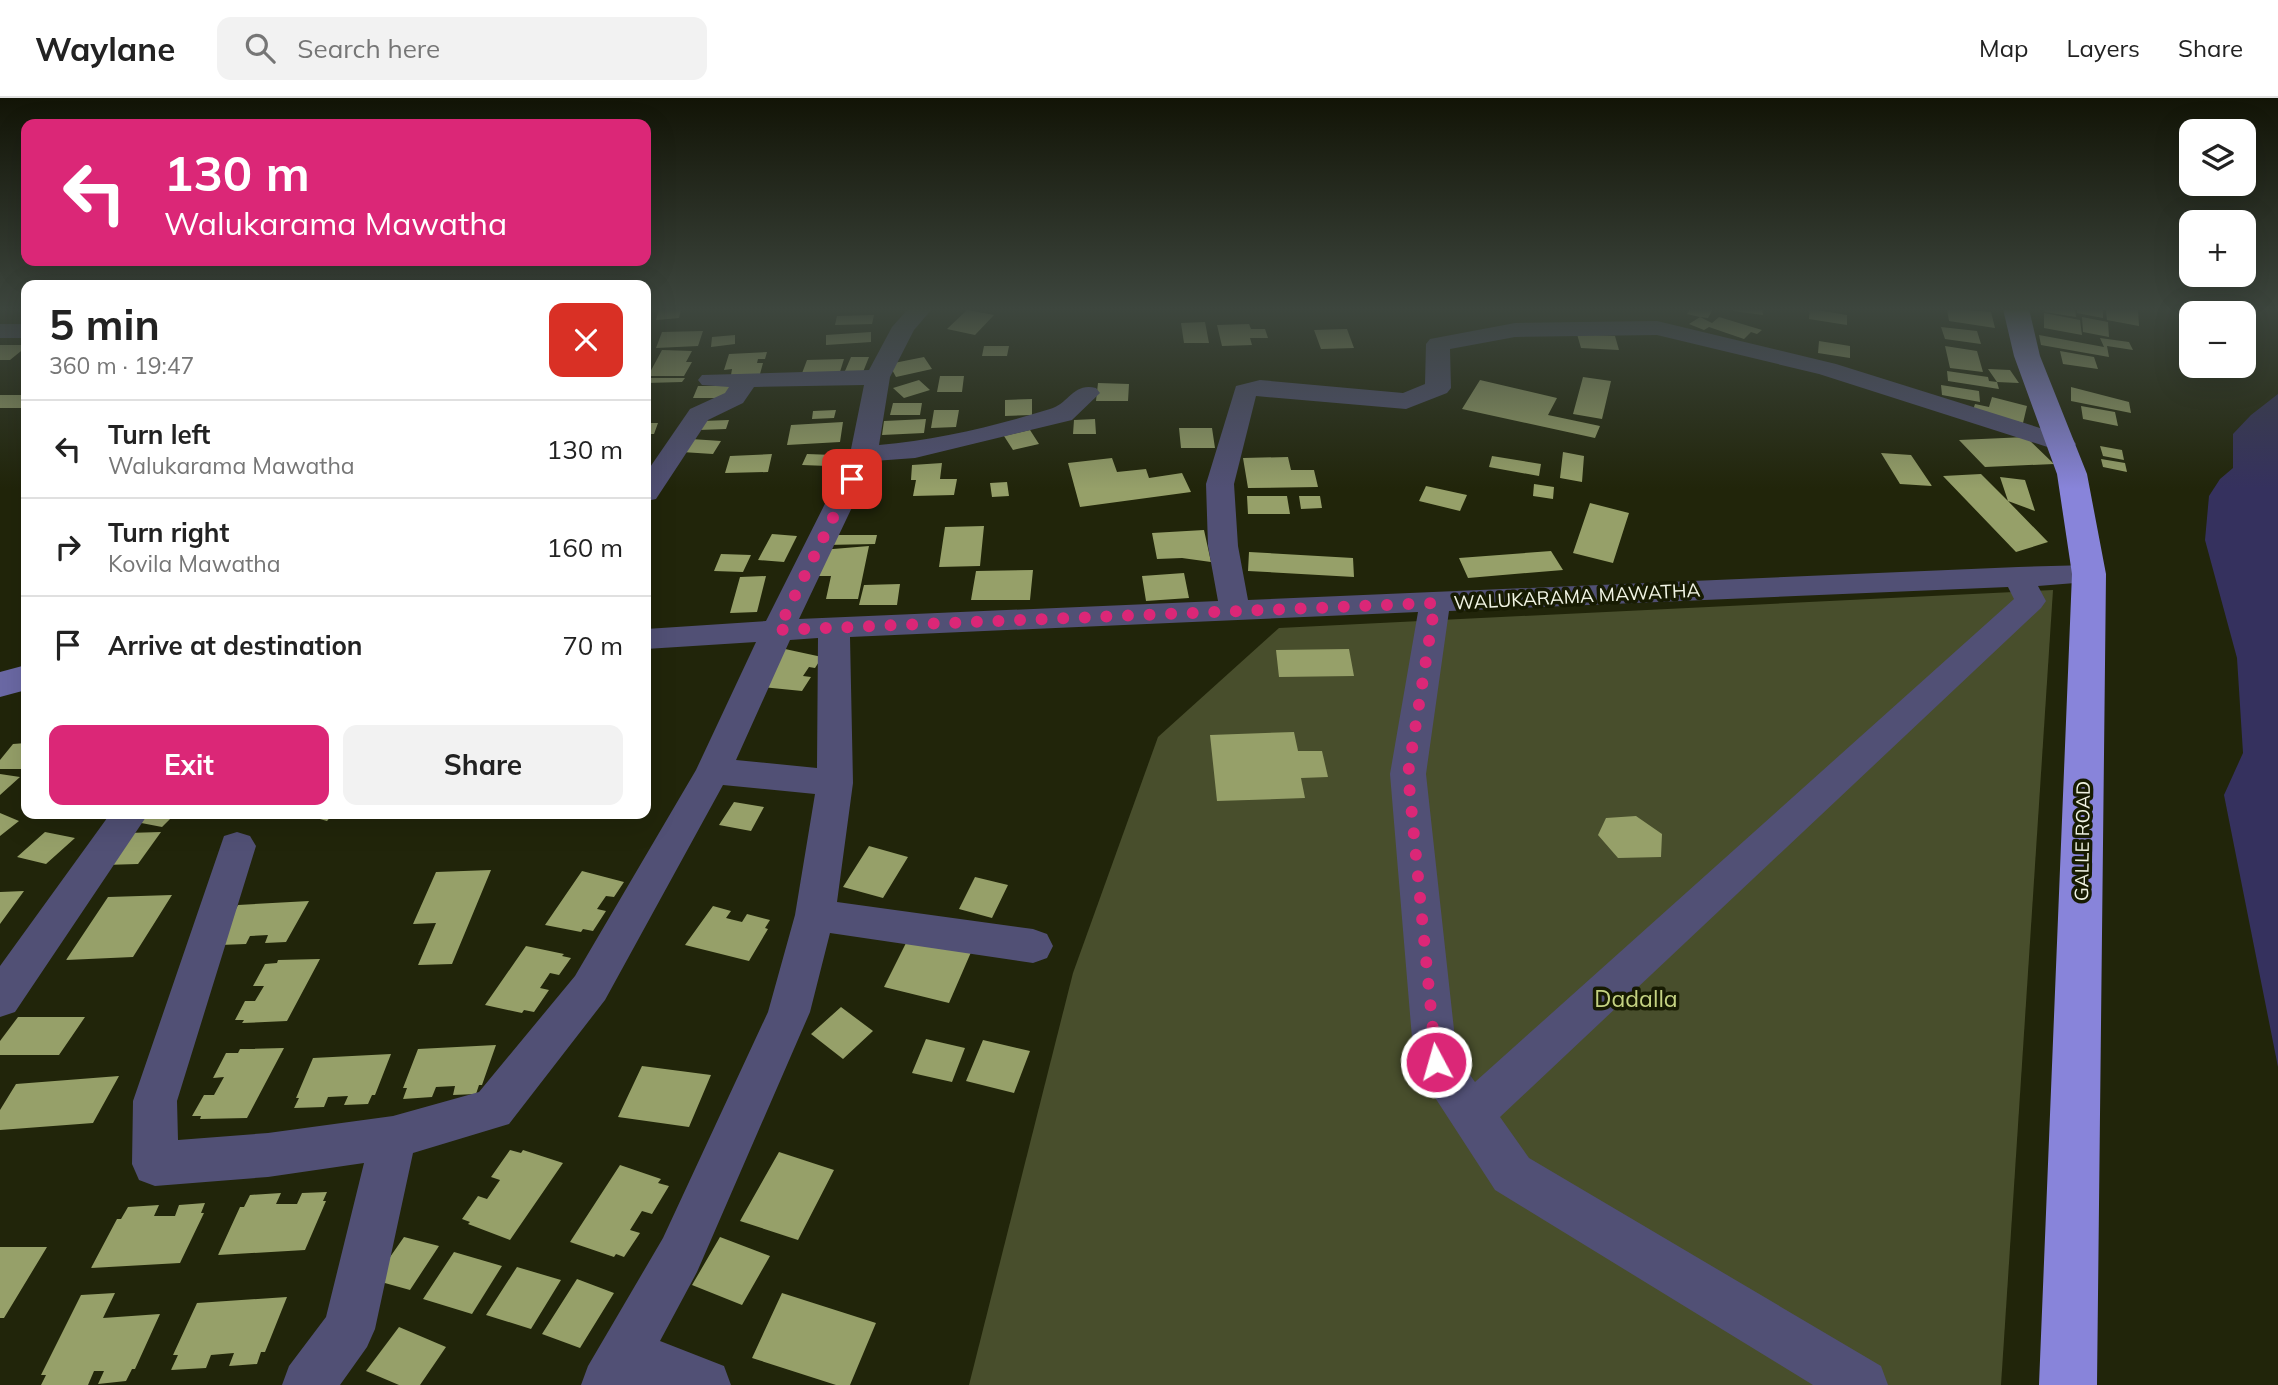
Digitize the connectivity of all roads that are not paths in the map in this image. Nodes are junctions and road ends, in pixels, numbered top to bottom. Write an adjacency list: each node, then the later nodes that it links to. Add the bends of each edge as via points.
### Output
1 (882, 369): 5 (street)
2 (1438, 369): 15 (street, via 1438,388 1406,401 1260,388 1245,391 1220,484 1223,545)
3 (1827, 369): 9 (street)
4 (2032, 369): 9 (highway, GALLE ROAD)
5 (878, 377): 6 (street); 10 (street)
6 (747, 379): 7 (street); 11 (street, via 733,398 699,415)
7 (710, 380)
8 (1087, 393): 10 (street, via 1063,414 915,450)
9 (2063, 444): 12 (highway, GALLE ROAD, via 2082,506)
10 (864, 454): 17 (street)
11 (651, 486)
12 (2089, 574): 13 (street, WALUKARAMA MAWATHA); 34 (highway, GALLE ROAD)
13 (2018, 576): 14 (street, WALUKARAMA MAWATHA); 28 (street, via 2030,601)
14 (1435, 603): 15 (street, WALUKARAMA MAWATHA); 28 (street, via 1408,774 1436,1062)
15 (1235, 611): 16 (street, WALUKARAMA MAWATHA)
16 (834, 627): 17 (street, WALUKARAMA MAWATHA); 22 (street)
17 (778, 630): 18 (street, WALUKARAMA MAWATHA); 21 (street)
18 (651, 639)
19 (21, 679): 20 (main road)
20 (0, 685)
21 (713, 771): 22 (street); 29 (street, via 590,988 493,1109)
22 (835, 783): 25 (street)
23 (126, 819): 27 (street)
24 (237, 846): 29 (street, via 155,1101 155,1164 268,1155)
25 (815, 915): 26 (street); 30 (street, via 789,1012 680,1255)
26 (1033, 946)
27 (0, 999)
28 (1472, 1114): 33 (street, via 1512,1174)
29 (393, 1137): 31 (street, via 349,1329)
30 (616, 1369): 32 (street)
31 (309, 1385)
32 (705, 1385)
33 (1862, 1385)
34 (2068, 1385)

